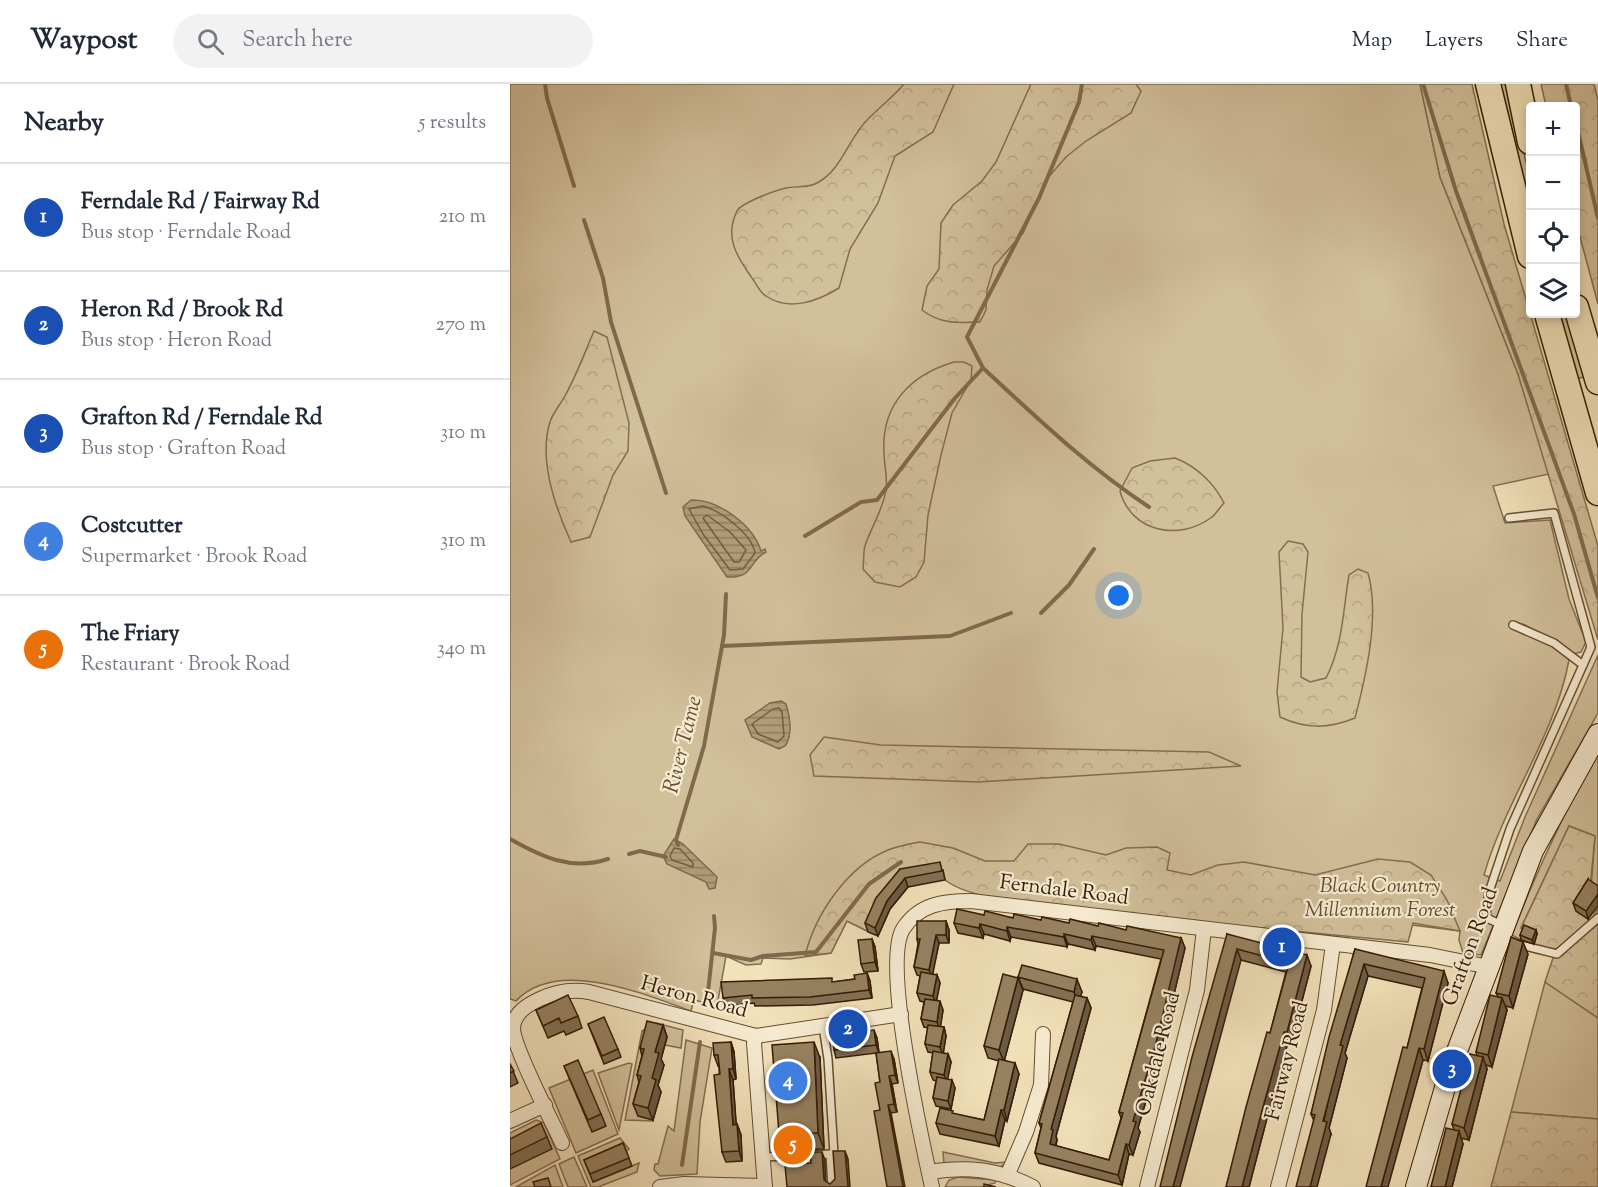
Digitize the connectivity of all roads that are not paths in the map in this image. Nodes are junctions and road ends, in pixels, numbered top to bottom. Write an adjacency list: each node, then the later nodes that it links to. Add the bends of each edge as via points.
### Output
1 (1488, 84): 4 (highway)
2 (1518, 84): 3 (highway)
3 (1526, 123)
4 (1526, 240)
5 (1548, 318): 8 (highway)
6 (1578, 318): 7 (highway)
7 (1598, 382)
8 (1598, 493)
9 (1509, 518): 11 (lane, via 1554,513 1568,572 1590,635 1591,647)
10 (1513, 625): 11 (lane, via 1554,643)
11 (1583, 664): 15 (lane, via 1510,829 1491,884 1486,915)
12 (1598, 734): 15 (street, Grafton Road, via 1533,851)
13 (1598, 918): 15 (lane, via 1557,954 1531,949)
14 (1204, 929): 16 (street, Ferndale Road); 19 (street, Ferndale Road, via 944,900 919,911 902,931 897,954); 36 (street, Oakdale Road, via 1197,990)
15 (1501, 932): 17 (street, Grafton Road)
16 (1333, 944): 17 (street, Ferndale Road, via 1430,955); 37 (street, Fairway Road, via 1324,1010)
17 (1489, 967): 38 (street, Grafton Road, via 1451,1067)
18 (514, 1010): 22 (street, Heron Road, via 544,997 579,990); 23 (street, Heron Road, via 515,1040)
19 (901, 1014): 20 (street, Heron Road); 28 (street, Ferndale Road)
20 (823, 1026): 22 (street, Heron Road); 26 (lane, via 834,1154)
21 (1043, 1034): 29 (street, via 1041,1085)
22 (756, 1036): 27 (street)
23 (545, 1104): 24 (street); 25 (street, Heron Road)
24 (510, 1121)
25 (562, 1143)
26 (830, 1154): 27 (lane); 33 (lane)
27 (763, 1157): 31 (street)
28 (928, 1172): 29 (street, via 981,1169); 34 (street, Ferndale Road)
29 (1007, 1176): 35 (street)
30 (677, 1186): 31 (street); 32 (street)
31 (765, 1186)
32 (660, 1187)
33 (832, 1187)
34 (932, 1187)
35 (1033, 1187)
36 (1147, 1187)
37 (1278, 1187)
38 (1416, 1187)

